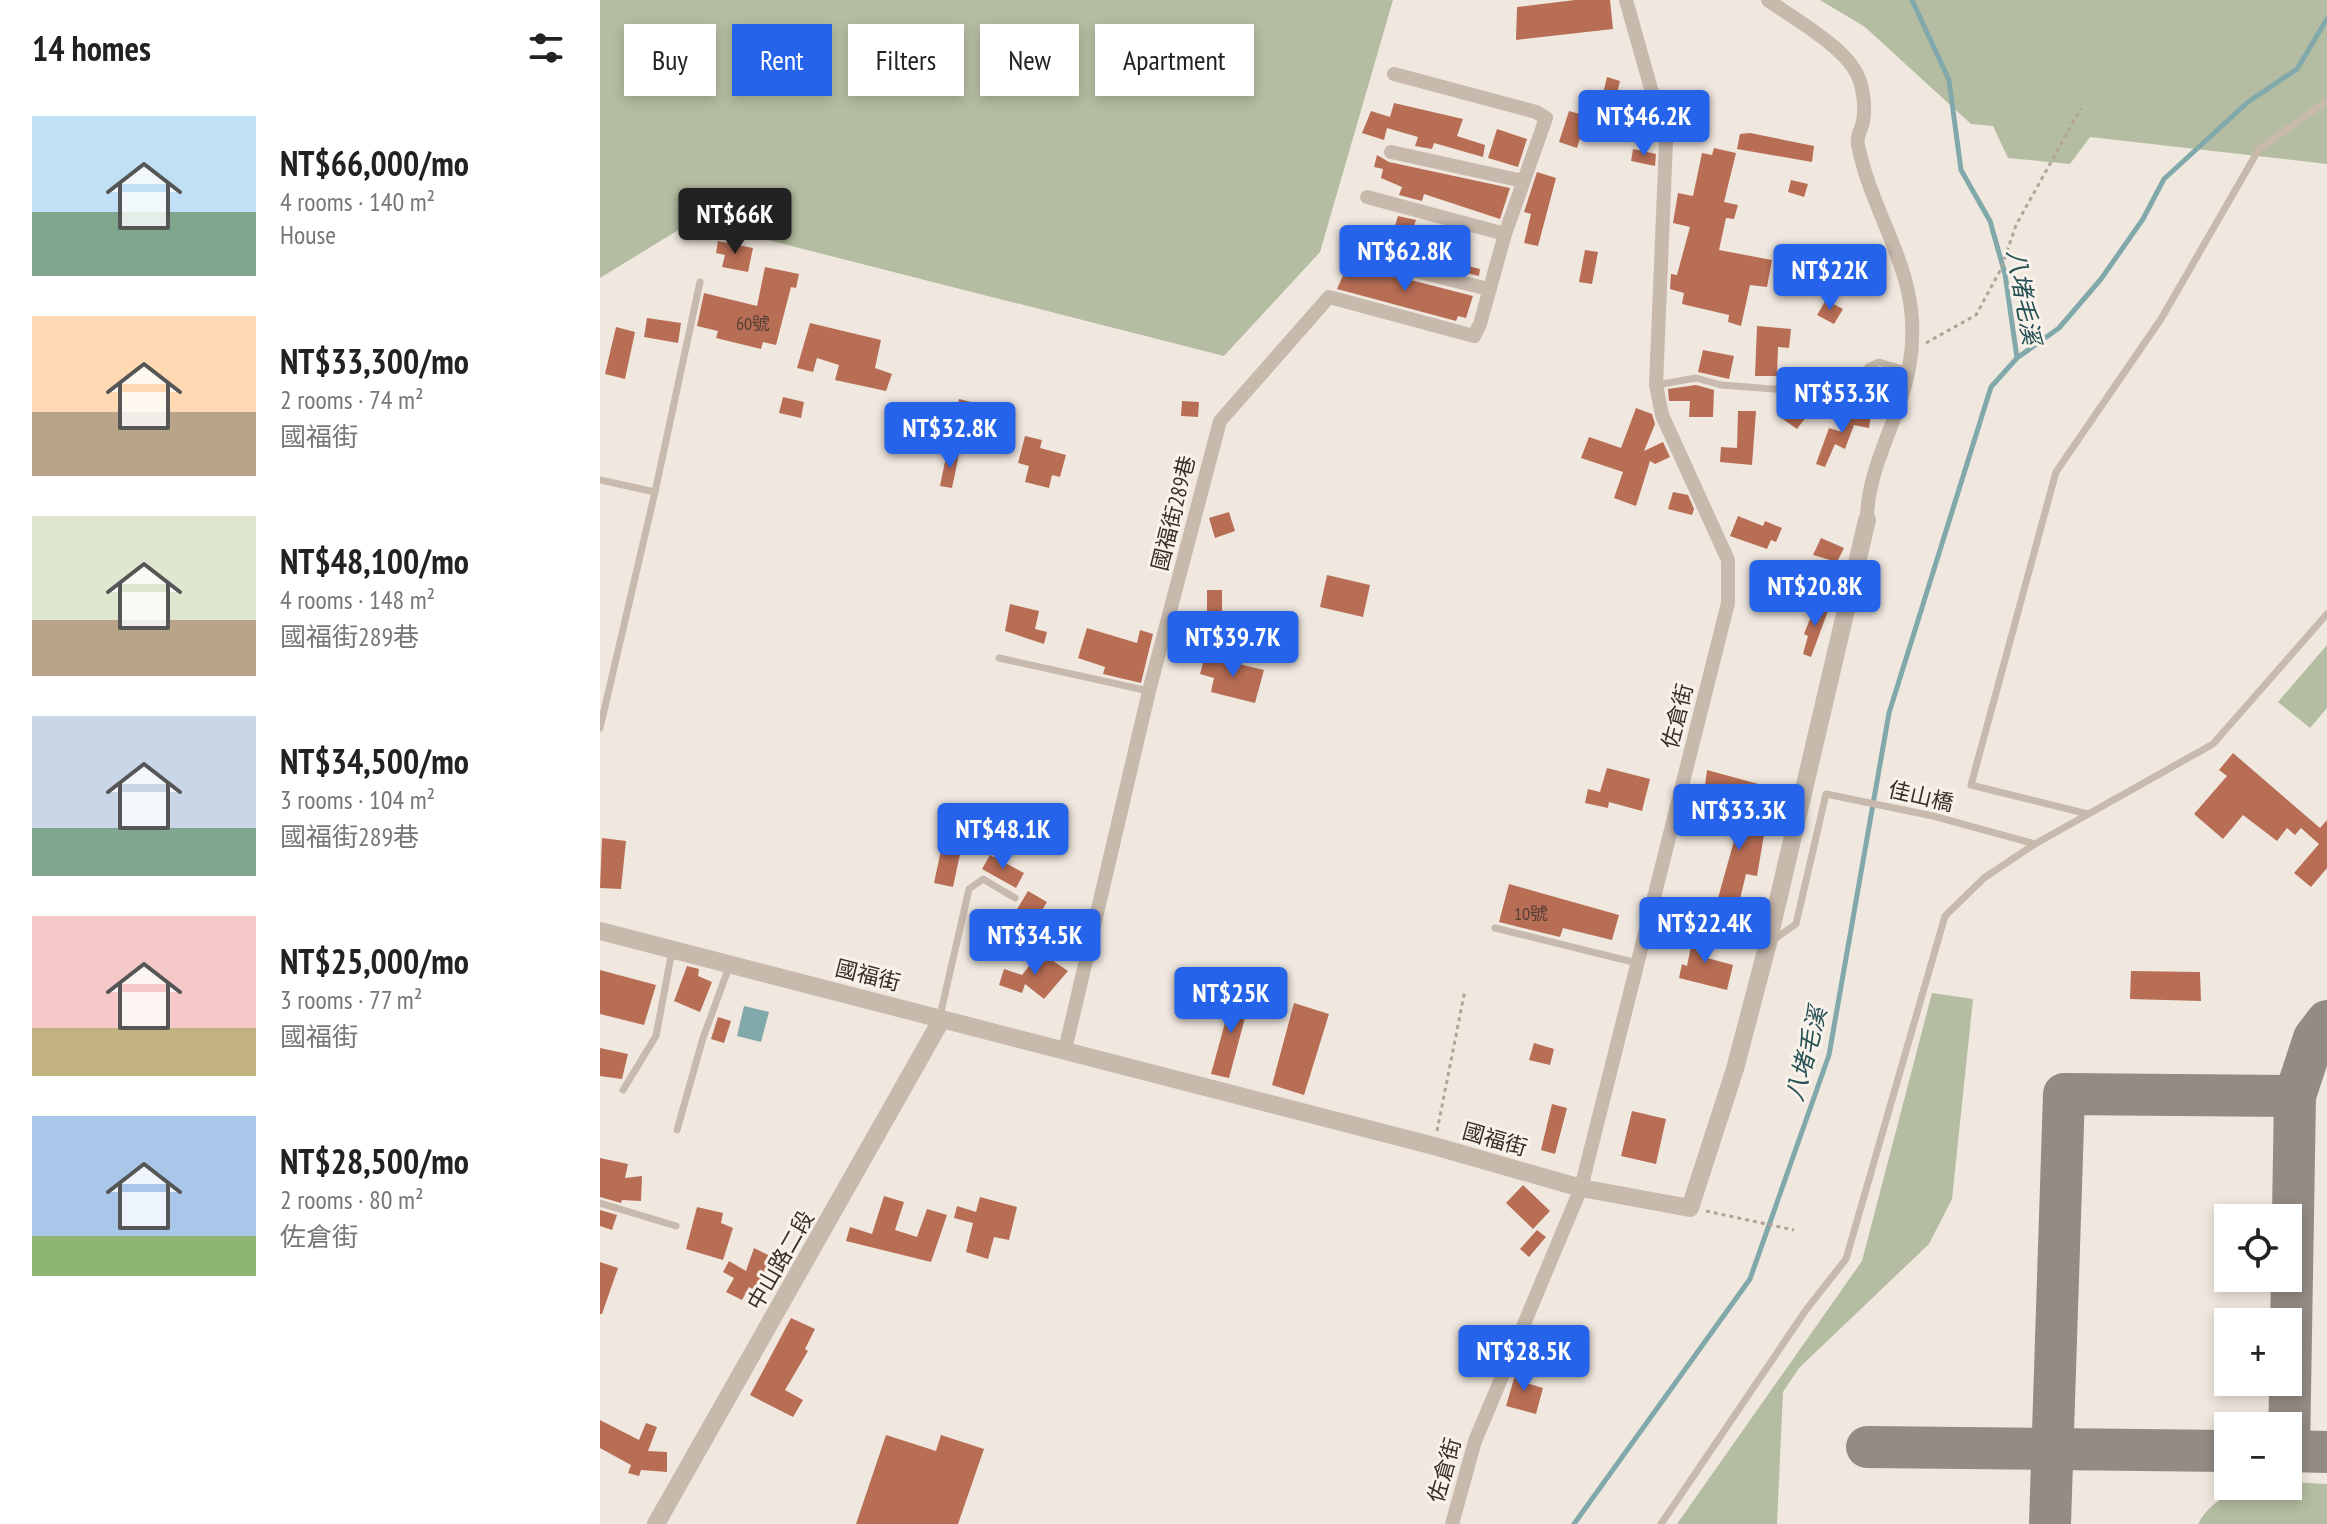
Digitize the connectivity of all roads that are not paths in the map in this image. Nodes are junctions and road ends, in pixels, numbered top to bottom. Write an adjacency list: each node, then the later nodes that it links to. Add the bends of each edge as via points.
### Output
1 (1626, 0): 13 (street, 佐倉街, via 1666,142)
2 (1768, 0): 12 (street, via 1839,52 1854,68 1862,89 1863,120 1856,142 1911,291)
3 (1394, 74): 6 (street, via 1546,118)
4 (2327, 101): 21 (lane, via 2259,149 2161,319 2056,472 1971,785)
5 (1391, 152): 6 (street)
6 (1523, 181): 8 (street)
7 (1367, 197): 8 (street)
8 (1505, 234): 11 (street)
9 (1352, 255): 11 (street)
10 (700, 282): 15 (lane)
11 (1488, 289): 19 (street, 國福街289巷, via 1474,336 1334,298 1323,301 1220,421)
12 (1909, 371): 13 (lane, via 1879,362 1868,367 1852,395 1721,385 1696,378); 16 (street, via 1869,489)
13 (1656, 385): 28 (street, 佐倉街, via 1662,415 1728,560 1728,603)
14 (600, 480): 15 (lane)
15 (655, 492): 20 (lane)
16 (1867, 520): 26 (street)
17 (2327, 614): 21 (lane, via 2213,744)
18 (999, 658): 19 (lane)
19 (1149, 691): 31 (street, 國福街289巷)
20 (600, 728)
21 (2088, 814): 22 (lane)
22 (2035, 844): 26 (lane, 佳山橋, via 1826,794 1796,924); 39 (lane, via 1984,878 1945,916 1846,1259)
23 (1015, 898): 30 (lane, via 983,879 969,889)
24 (1495, 928): 28 (lane)
25 (600, 931): 27 (street, 國福街)
26 (1768, 943): 34 (street, 國福街, via 1690,1208)
27 (672, 949): 29 (street, 國福街); 32 (lane, via 656,1036)
28 (1637, 963): 34 (street, 佐倉街)
29 (730, 965): 30 (street, 國福街); 33 (lane)
30 (941, 1018): 31 (street, 國福街); 37 (street, 中山路二段)
31 (1065, 1050): 34 (street, 國福街)
32 (623, 1090)
33 (677, 1130)
34 (1581, 1188): 38 (street, 佐倉街, via 1475,1441)
35 (600, 1203): 36 (lane)
36 (676, 1226)
37 (656, 1524)
38 (1452, 1524)
39 (1661, 1524)

